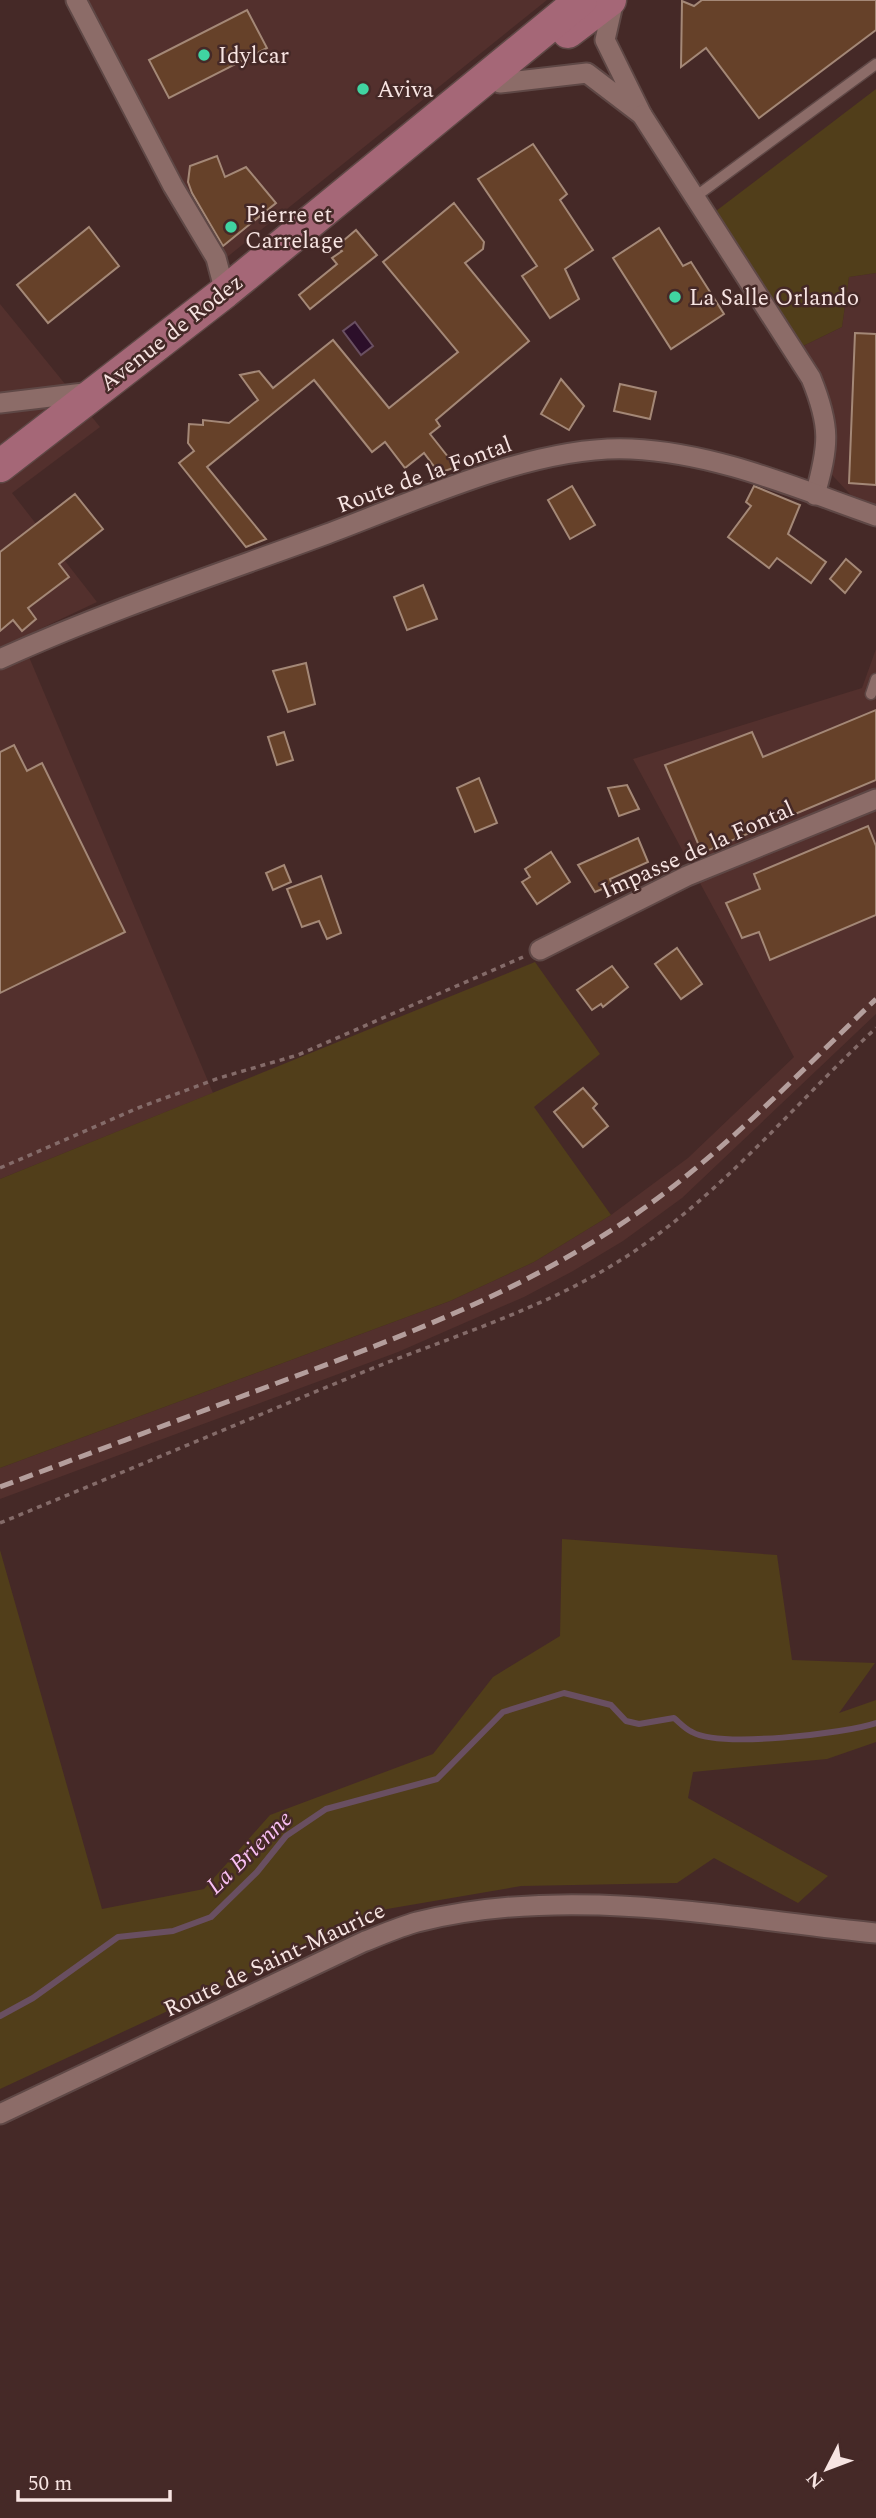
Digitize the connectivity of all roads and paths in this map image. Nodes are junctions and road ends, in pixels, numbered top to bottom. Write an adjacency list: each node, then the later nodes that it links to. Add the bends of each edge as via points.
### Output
1 (76, 0): 9 (street, via 216,258)
2 (581, 0): 7 (main road, Avenue de Rodez)
3 (612, 0): 5 (main road, Avenue de Rodez); 6 (street, via 604,40)
4 (876, 64): 8 (lane)
5 (500, 83): 6 (street, via 587,73); 7 (main road, Avenue de Rodez)
6 (642, 115): 8 (street)
7 (340, 197): 9 (main road, Avenue de Rodez)
8 (695, 197): 13 (street, via 811,378 823,407 828,449)
9 (225, 292): 10 (main road, Avenue de Rodez)
10 (93, 392): 11 (street); 12 (main road, Avenue de Rodez)
11 (0, 403)
12 (0, 466)
13 (815, 495): 14 (street, Route de la Fontal); 15 (street, Route de la Fontal, via 723,462 631,449 563,452 156,597)
14 (876, 516)
15 (0, 659)
16 (876, 679): 17 (lane)
17 (871, 694)
18 (876, 799): 19 (street, Impasse de la Fontal, via 687,876)
19 (540, 950): 21 (path, via 298,1055 219,1078)
20 (876, 1028): 22 (path, via 733,1169 663,1230 574,1288)
21 (0, 1168)
22 (0, 1523)
23 (876, 1933): 24 (street, Route de Saint-Maurice, via 635,1906 558,1905 439,1917 363,1942)
24 (0, 2115)

